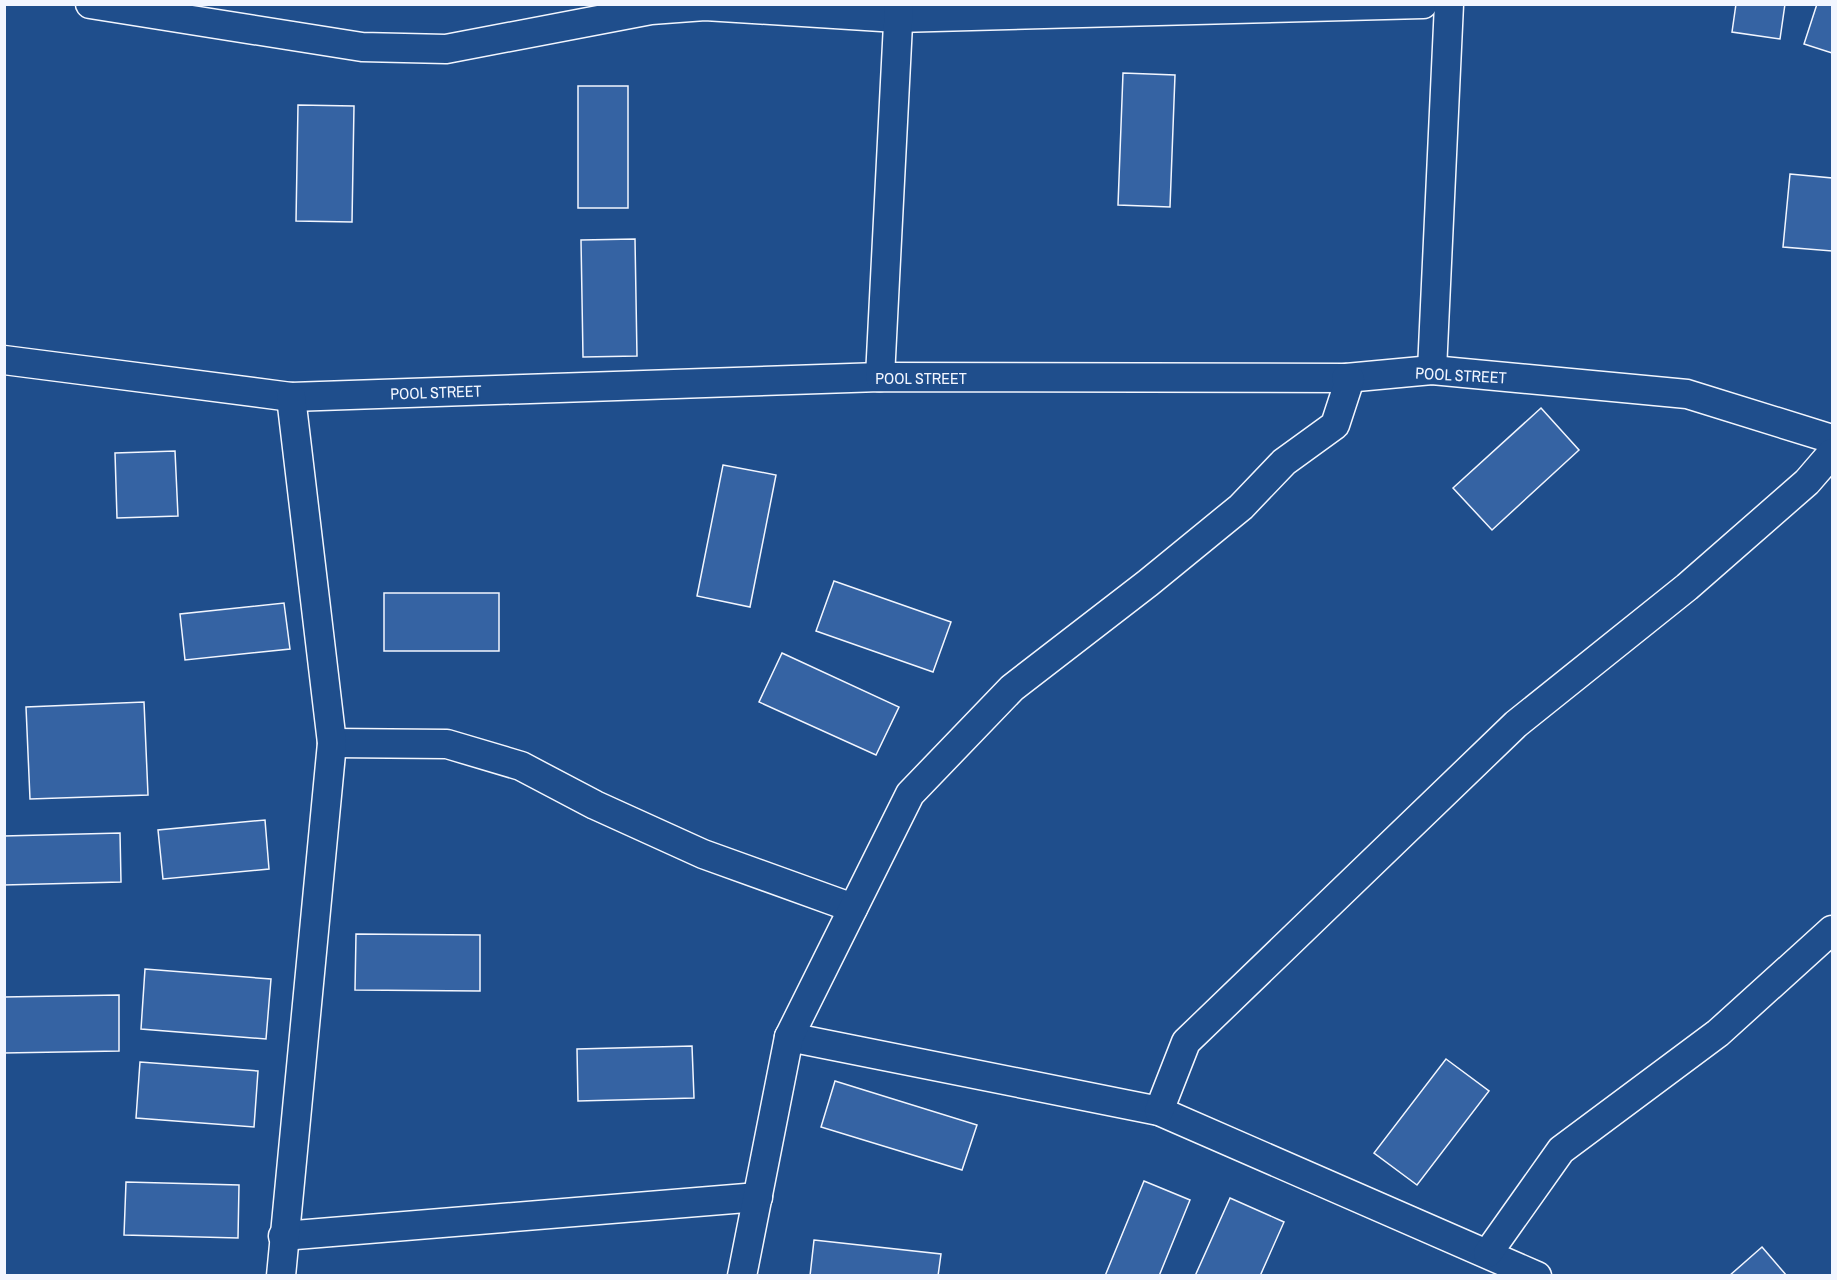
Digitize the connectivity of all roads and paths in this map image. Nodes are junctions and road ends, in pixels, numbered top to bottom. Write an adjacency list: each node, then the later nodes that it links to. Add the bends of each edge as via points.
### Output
1 (90, 4): 4 (street, via 362,47 446,49 651,10 705,6)
2 (1423, 4): 4 (street)
3 (1449, 4): 6 (street)
4 (898, 11): 7 (street)
5 (4, 360): 9 (street, POOL STREET)
6 (1432, 370): 8 (street, POOL STREET); 10 (street, POOL STREET, via 1687,394)
7 (880, 377): 8 (street, POOL STREET); 9 (street, POOL STREET)
8 (1346, 378): 13 (street, via 1350,379 1335,425 1284,462 1241,507 1148,583 1012,688 910,794)
9 (291, 397): 12 (street)
10 (1833, 439)
11 (1833, 453): 16 (street, via 1807,482 1687,587 1516,724 1186,1042)
12 (332, 743): 13 (street, via 447,744 521,765 595,805 703,854); 18 (street)
13 (853, 908): 15 (street)
14 (1833, 930): 19 (street, via 1718,1033 1561,1150)
15 (789, 1037): 16 (street); 17 (street)
16 (1159, 1111): 19 (street)
17 (758, 1197): 18 (street); 21 (street)
18 (283, 1236): 20 (street)
19 (1488, 1253): 22 (street)
20 (281, 1275)
21 (742, 1275)
22 (1537, 1275)

